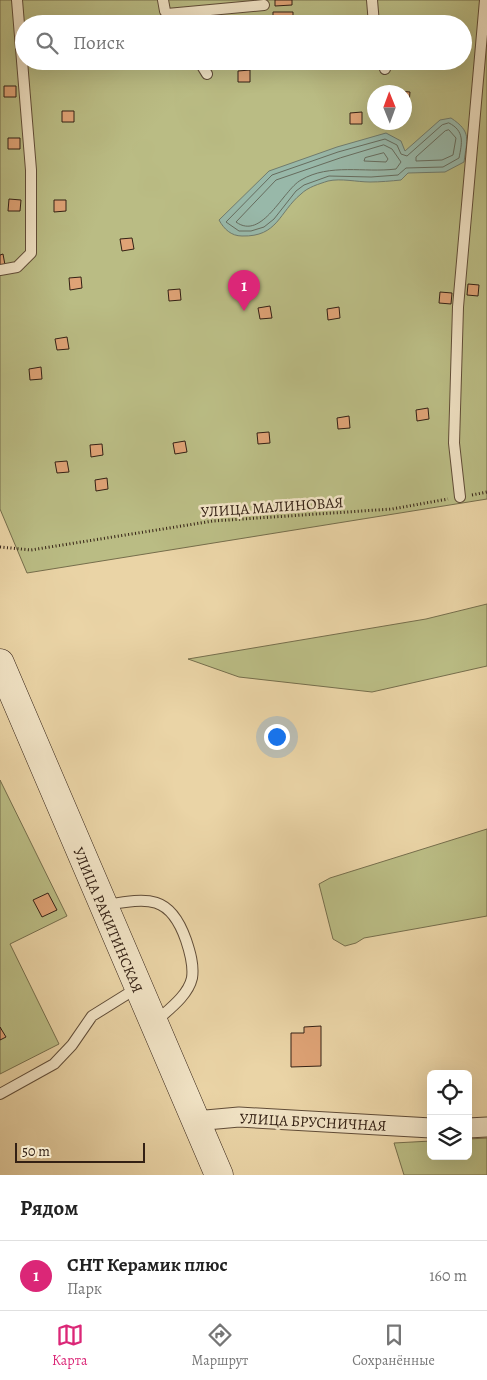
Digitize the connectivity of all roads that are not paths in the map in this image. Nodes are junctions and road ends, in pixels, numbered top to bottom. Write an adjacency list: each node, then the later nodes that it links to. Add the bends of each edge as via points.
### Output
1 (18, 0): 7 (lane)
2 (162, 0): 6 (lane)
3 (372, 0): 8 (lane)
4 (486, 0): 13 (lane, via 458,307 454,443)
5 (264, 5): 6 (lane)
6 (167, 14)
7 (19, 15)
8 (373, 15)
9 (23, 70): 12 (lane, via 31,170 30,253 17,267)
10 (205, 70): 11 (lane)
11 (207, 74)
12 (0, 270)
13 (460, 497)
14 (0, 663): 15 (street, УЛИЦА РАКИТИНСКАЯ)
15 (103, 906): 16 (street, УЛИЦА РАКИТИНСКАЯ); 17 (lane, via 153,901 170,909 180,923 191,955 192,978 182,998)
16 (137, 988): 17 (street, УЛИЦА РАКИТИНСКАЯ); 18 (lane, via 92,1016 54,1064)
17 (153, 1024): 19 (street, УЛИЦА РАКИТИНСКАЯ)
18 (0, 1094)
19 (195, 1121): 21 (street, УЛИЦА БРУСНИЧНАЯ, via 239,1117); 23 (street, УЛИЦА РАКИТИНСКАЯ)
20 (487, 1127): 22 (street)
21 (427, 1128)
22 (472, 1128)
23 (219, 1175)

